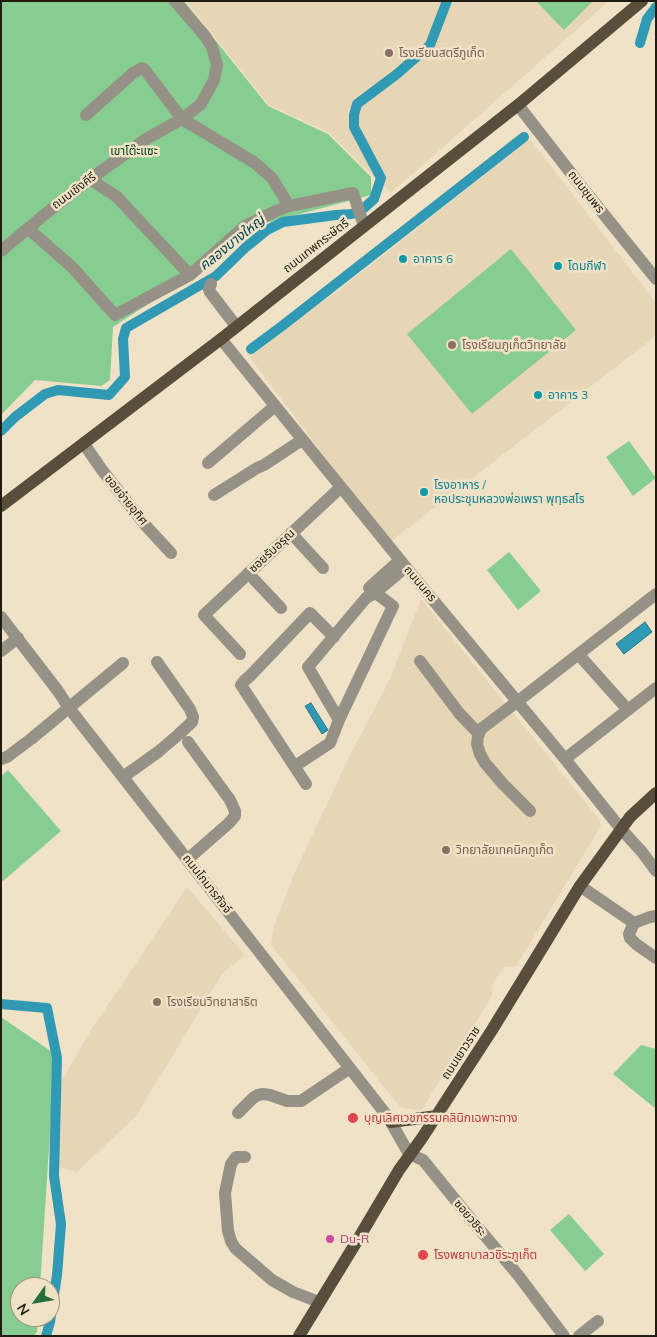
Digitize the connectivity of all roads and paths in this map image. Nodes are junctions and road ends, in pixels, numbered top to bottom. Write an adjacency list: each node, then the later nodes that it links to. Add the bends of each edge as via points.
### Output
1 (175, 1): 5 (street, ถนนเชิงคีรี, via 205,36 217,65 214,80 201,104)
2 (642, 1): 3 (main road, ถนนเทพกระษัตรี)
3 (518, 105): 8 (main road, ถนนเทพกระษัตรี); 12 (street, ถนนชุมพร)
4 (86, 115): 5 (street, via 142,68)
5 (182, 119): 6 (street, ถนนเชิงคีรี, via 146,139); 7 (street, via 255,162 272,178)
6 (90, 179): 9 (street, ถนนเชิงคีรี); 11 (street, via 117,197)
7 (289, 206): 8 (street, via 354,193); 11 (street, via 245,226)
8 (363, 224): 14 (main road, ถนนเทพกระษัตรี)
9 (32, 226): 10 (street, ถนนเชิงคีรี); 11 (street, via 32,232 72,267 115,315)
10 (1, 251)
11 (197, 271)
12 (656, 279)
13 (212, 284): 14 (street, via 210,292)
14 (236, 326): 15 (main road, ถนนเทพกระษัตรี)
15 (221, 339): 16 (street, ถนนนคร); 18 (main road, ถนนเทพกระษัตรี)
16 (275, 406): 17 (street, ถนนนคร); 19 (street)
17 (302, 440): 20 (street, ถนนนคร); 21 (street)
18 (84, 444): 22 (main road, ถนนเทพกระษัตรี); 24 (street, ซอยจ๋ายอุทิศ, via 146,526)
19 (208, 463)
20 (341, 486): 23 (street, ซอยรับอรุณ); 25 (street, ถนนนคร)
21 (214, 495)
22 (1, 506)
23 (291, 533): 26 (street); 27 (street, ซอยรับอรุณ)
24 (171, 553)
25 (403, 564): 28 (street); 41 (street, ถนนนคร)
26 (323, 568)
27 (248, 573): 30 (street); 35 (street, ซอยรับอรุณ, via 204,615)
28 (370, 593): 32 (street); 44 (street, via 393,606)
29 (656, 594): 36 (street)
30 (281, 608)
31 (1, 617): 33 (street, ถนนโกมารภัจจ์)
32 (334, 636): 44 (street, via 308,667); 49 (street, via 310,613 241,685)
33 (18, 638): 34 (street); 42 (street, ถนนโกมารภัจจ์)
34 (1, 651)
35 (240, 654)
36 (579, 654): 41 (street); 43 (street)
37 (420, 661): 45 (street)
38 (157, 662): 50 (street, via 190,709 192,722)
39 (123, 664): 42 (street)
40 (656, 688): 43 (street)
41 (518, 702): 45 (street, via 490,721); 48 (street, ถนนนคร)
42 (69, 708): 47 (street); 50 (street, ถนนโกมารภัจจ์)
43 (628, 710): 48 (street)
44 (339, 720): 49 (street, via 330,743)
45 (479, 734): 53 (street, via 480,754 485,763)
46 (188, 742): 55 (street, via 230,800 235,816)
47 (1, 759)
48 (565, 759): 54 (street, ถนนนคร)
49 (295, 766): 51 (street)
50 (123, 777): 55 (street, ถนนโกมารภัจจ์)
51 (306, 784)
52 (656, 794): 54 (main road, ถนนเยาวราช, via 640,806)
53 (530, 811)
54 (621, 829): 56 (street, ถนนนคร); 57 (main road, ถนนเยาวราช)
55 (188, 859): 61 (street, ถนนโกมารภัจจ์)
56 (656, 871)
57 (580, 886): 59 (street); 63 (main road, ถนนเยาวราช)
58 (656, 916): 59 (street)
59 (634, 923): 60 (street, via 630,938)
60 (656, 958)
61 (350, 1068): 62 (street, via 301,1101 263,1094 253,1098); 64 (street, ถนนโกมารภัจจ์)
62 (238, 1113)
63 (437, 1116): 64 (main road); 65 (main road, ถนนเยาวราช)
64 (391, 1122): 65 (street, ถนนโกมารภัจจ์)
65 (409, 1154): 67 (main road, ถนนเยาวราช); 70 (street, ซอยวชิระ, via 423,1160)
66 (245, 1157): 67 (street, via 236,1157 231,1164 225,1193 228,1231 235,1248 272,1280)
67 (319, 1302): 69 (main road, ถนนเยาวราช)
68 (598, 1322): 71 (street)
69 (299, 1336)
70 (564, 1336)
71 (579, 1336)

